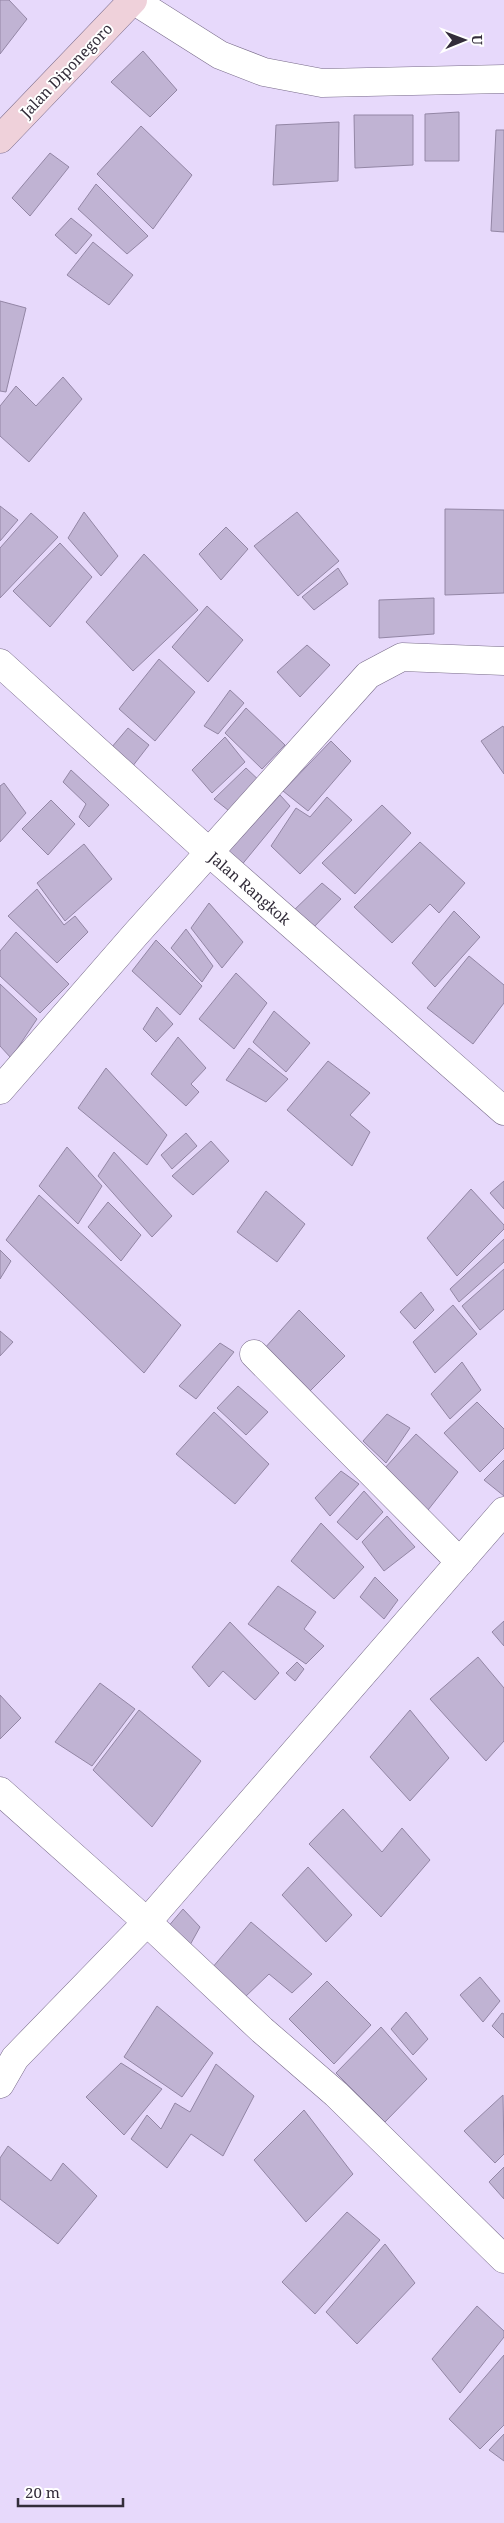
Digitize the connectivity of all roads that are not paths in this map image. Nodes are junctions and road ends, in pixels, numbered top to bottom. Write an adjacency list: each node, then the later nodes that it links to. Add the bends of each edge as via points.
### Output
1 (133, 0): 2 (street, via 220,55 264,72 322,83); 3 (street, Jalan Diponegoro)
2 (504, 79)
3 (0, 139)
4 (504, 661): 6 (street, via 402,657 368,675)
5 (0, 663): 6 (street, Jalan Rangkok)
6 (210, 853): 7 (street); 8 (street, Jalan Rangkok)
7 (0, 1090)
8 (504, 1111)
9 (254, 1354): 11 (street)
10 (504, 1512): 11 (street)
11 (460, 1562): 13 (street)
12 (0, 1791): 13 (street)
13 (147, 1922): 14 (street, via 15,2058); 15 (street, via 336,2094)
14 (0, 2084)
15 (504, 2259)

